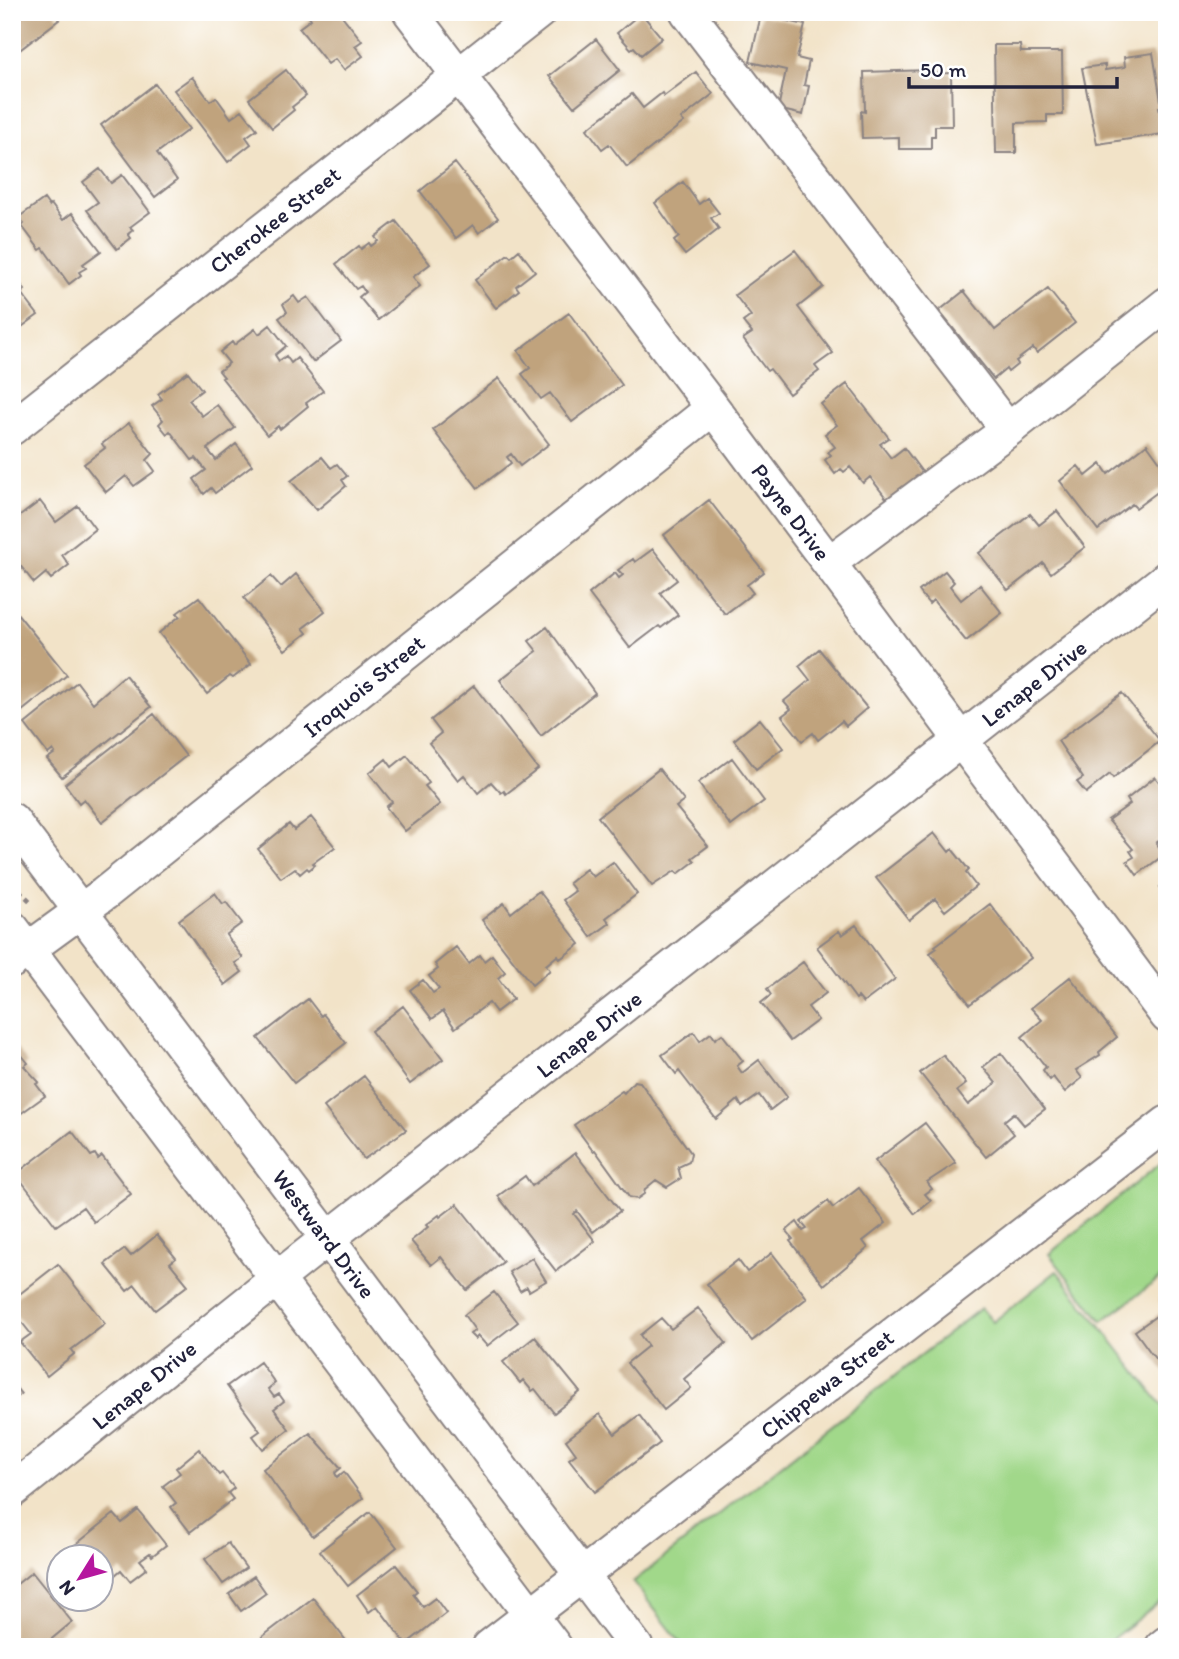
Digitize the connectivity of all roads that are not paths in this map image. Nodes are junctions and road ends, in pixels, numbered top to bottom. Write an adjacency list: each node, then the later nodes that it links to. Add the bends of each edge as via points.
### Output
1 (410, 12): 4 (street, Payne Drive)
2 (539, 12): 4 (street, Cherokee Street)
3 (687, 12): 8 (street)
4 (458, 75): 6 (street, Payne Drive); 7 (street, Cherokee Street)
5 (1167, 304): 8 (street)
6 (713, 408): 9 (street, Payne Drive); 13 (street, Iroquois Street)
7 (12, 428)
8 (1008, 430): 9 (street)
9 (829, 563): 11 (street, Payne Drive)
10 (1167, 578): 11 (street, Lenape Drive)
11 (961, 740): 15 (street, Payne Drive); 17 (street, Lenape Drive)
12 (12, 820): 13 (street, Westward Drive)
13 (81, 911): 14 (street, Iroquois Street); 17 (street, Westward Drive)
14 (21, 936): 18 (street)
15 (1167, 1016)
16 (1167, 1123): 20 (street, Chippewa Street)
17 (328, 1239): 18 (street, Lenape Drive); 20 (street, Westward Drive)
18 (278, 1278): 19 (street, Lenape Drive); 21 (street)
19 (12, 1491)
20 (581, 1574): 21 (street, Chippewa Street); 25 (street, Westward Drive)
21 (530, 1614): 23 (street, Chippewa Street); 24 (street)
22 (1167, 1643): 26 (street)
23 (489, 1647)
24 (555, 1647)
25 (636, 1647)
26 (1162, 1647)

